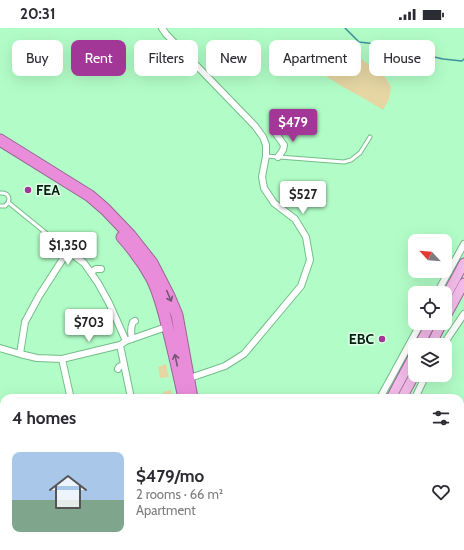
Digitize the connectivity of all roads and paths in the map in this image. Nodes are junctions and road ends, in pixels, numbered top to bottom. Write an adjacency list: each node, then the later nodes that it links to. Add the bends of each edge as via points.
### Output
1 (162, 28): 6 (street, via 254,126 266,145)
2 (274, 131): 7 (street, via 284,145)
3 (370, 137): 7 (lane, via 360,154 344,162)
4 (0, 140): 23 (highway, one-way to 23, via 90,196 118,221 155,268 176,315)
5 (0, 148): 23 (highway, via 78,197 112,226 146,269)
6 (266, 156): 7 (lane); 33 (street, via 262,177 264,188 274,203 295,219 306,237 310,260 301,286 244,354 225,366)
7 (278, 157)
8 (0, 193): 9 (lane, via 8,196)
9 (9, 203): 10 (lane); 12 (lane)
10 (0, 206)
11 (464, 244): 18 (street)
12 (68, 251): 16 (street); 28 (street, via 25,322)
13 (464, 263): 19 (main road)
14 (95, 265): 16 (street)
15 (101, 269): 16 (street)
16 (89, 270): 26 (street, via 104,293)
17 (464, 283): 20 (main road)
18 (441, 286)
19 (452, 286)
20 (452, 305)
21 (464, 314): 25 (street)
22 (135, 322): 26 (street)
23 (173, 325): 26 (street); 33 (highway)
24 (417, 330): 40 (street)
25 (449, 338)
26 (126, 342): 29 (street); 30 (street)
27 (0, 348): 28 (street)
28 (20, 354): 29 (street)
29 (62, 359): 36 (street)
30 (124, 364): 32 (street); 37 (street)
31 (408, 366): 41 (main road)
32 (118, 369)
33 (184, 379): 38 (highway); 39 (highway)
34 (411, 382): 42 (main road)
35 (423, 382): 43 (street)
36 (70, 394)
37 (131, 394)
38 (184, 394)
39 (190, 394)
40 (382, 394)
41 (393, 394)
42 (404, 394)
43 (417, 394)

